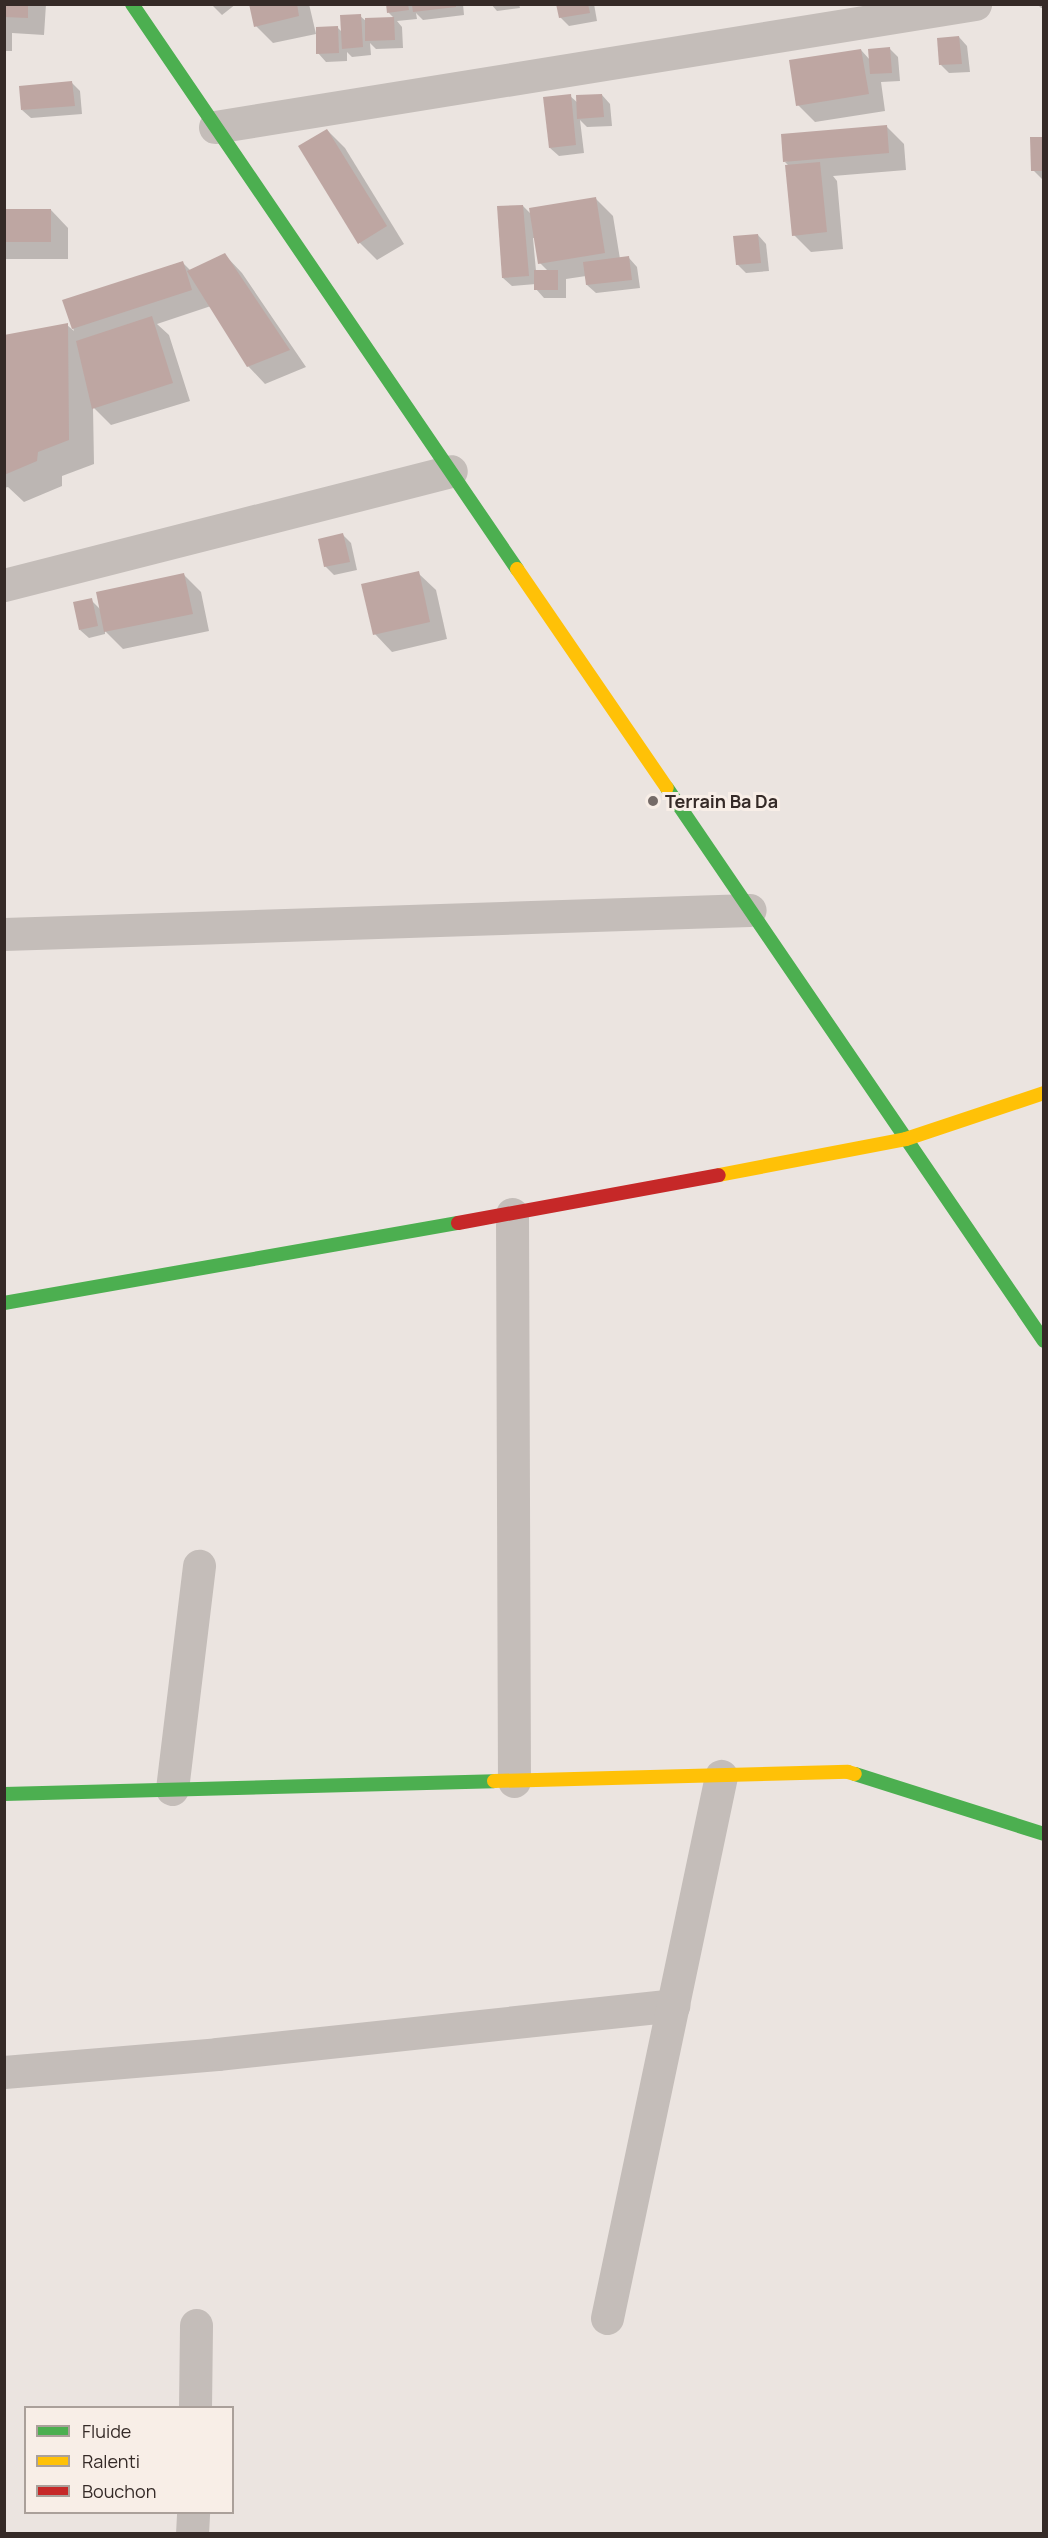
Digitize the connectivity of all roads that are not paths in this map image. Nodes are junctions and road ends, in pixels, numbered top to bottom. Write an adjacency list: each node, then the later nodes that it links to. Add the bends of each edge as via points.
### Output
1 (132, 4): 3 (street)
2 (975, 4): 3 (street)
3 (215, 127): 4 (street)
4 (451, 471): 5 (street); 6 (street)
5 (4, 585)
6 (750, 910): 7 (street); 9 (street)
7 (4, 934)
8 (1044, 1093): 9 (street)
9 (906, 1139): 10 (street); 12 (street)
10 (512, 1214): 11 (street); 15 (street)
11 (4, 1303)
12 (1044, 1341)
13 (199, 1566): 16 (street)
14 (721, 1776): 15 (street); 18 (street, via 848,1772); 19 (street)
15 (514, 1781): 16 (street)
16 (172, 1789): 17 (street)
17 (4, 1794)
18 (1044, 1834)
19 (673, 2005): 20 (street, via 217,2055); 21 (street)
20 (4, 2072)
21 (607, 2318)
22 (196, 2325): 23 (street)
23 (195, 2406)
24 (193, 2514): 25 (street)
25 (192, 2534)

